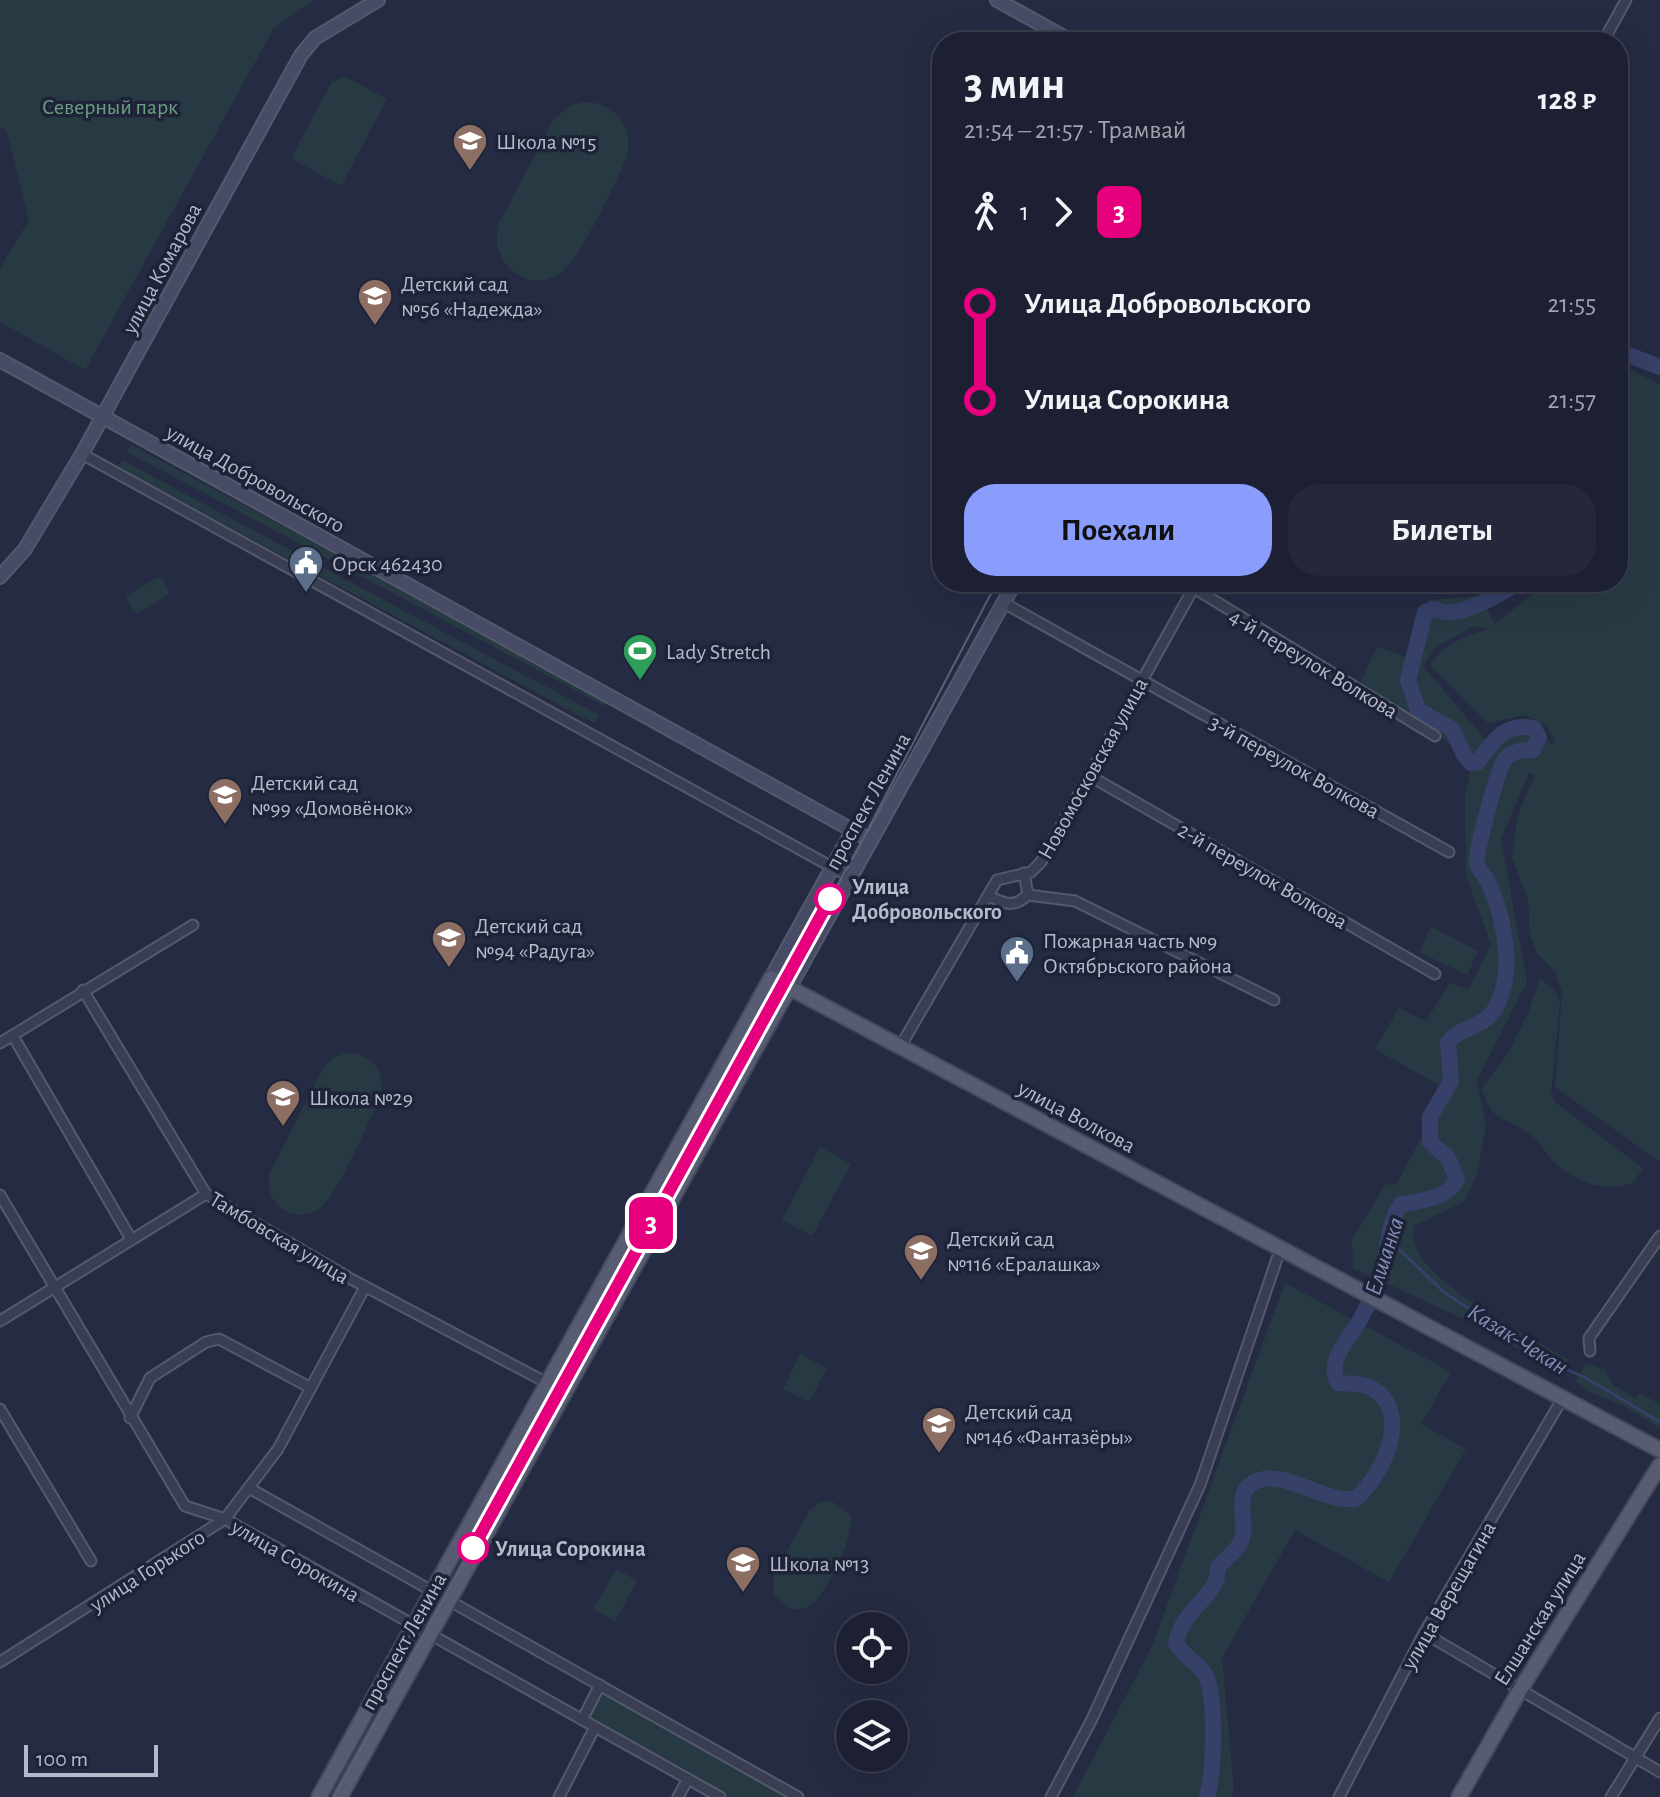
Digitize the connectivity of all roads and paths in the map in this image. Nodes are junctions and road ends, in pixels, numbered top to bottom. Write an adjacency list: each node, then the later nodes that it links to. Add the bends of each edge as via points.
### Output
1 (378, 0): 7 (main road, улица Комарова, via 315,38 301,55)
2 (997, 0): 4 (main road)
3 (1626, 0): 5 (street)
4 (1055, 32)
5 (1608, 32)
6 (0, 360): 7 (main road, улица Добровольского)
7 (102, 416): 8 (main road, улица Комарова); 17 (main road, улица Добровольского)
8 (82, 454): 9 (main road, улица Комарова, via 25,549); 20 (street)
9 (0, 577)
10 (1010, 592): 13 (main road, проспект Ленина)
11 (1191, 592): 14 (street, Новомосковская улица)
12 (1198, 592): 15 (street, 4-й переулок Волкова)
13 (1004, 603): 14 (street, 3-й переулок Волкова); 18 (main road, проспект Ленина)
14 (1141, 681): 16 (street, Новомосковская улица); 19 (street, 3-й переулок Волкова)
15 (1435, 736)
16 (1090, 776): 21 (street, Новомосковская улица, via 1041,862); 26 (street, 2-й переулок Волкова)
17 (853, 830): 18 (main road, улица Добровольского); 20 (main road, проспект Ленина)
18 (870, 840): 22 (main road, проспект Ленина)
19 (1449, 852)
20 (833, 868): 22 (street); 27 (main road, проспект Ленина)
21 (1024, 873): 23 (street); 24 (street, Новомосковская улица, via 997,880)
22 (850, 877): 28 (main road, проспект Ленина)
23 (1028, 895): 24 (street, via 1017,905); 30 (street, via 1075,901)
24 (988, 896): 33 (street, Новомосковская улица)
25 (193, 925): 29 (street)
26 (1435, 974)
27 (771, 978): 28 (main road, улица Волкова); 34 (main road, проспект Ленина)
28 (789, 988): 33 (main road, улица Волкова); 35 (main road, проспект Ленина)
29 (83, 990): 31 (street); 38 (street, Тамбовская улица)
30 (1274, 1000)
31 (13, 1036): 32 (street); 41 (street)
32 (0, 1043)
33 (900, 1047): 42 (main road, улица Волкова)
34 (719, 1074): 35 (street); 36 (main road, проспект Ленина)
35 (735, 1084): 37 (main road, проспект Ленина)
36 (668, 1167): 37 (street); 46 (main road, проспект Ленина)
37 (685, 1177): 47 (main road, проспект Ленина)
38 (206, 1194): 41 (street); 44 (street, Тамбовская улица)
39 (0, 1195): 43 (street, улица Сорокина)
40 (1660, 1236): 48 (street, via 1589,1338)
41 (131, 1239): 43 (street)
42 (1280, 1250): 52 (main road, улица Волкова); 82 (street, via 1200,1485)
43 (55, 1285): 45 (street); 54 (street, улица Сорокина)
44 (365, 1287): 49 (street, Тамбовская улица); 50 (street, улица Горького)
45 (0, 1321)
46 (579, 1326): 47 (street); 49 (main road, проспект Ленина)
47 (597, 1337): 51 (main road, проспект Ленина)
48 (1590, 1351)
49 (547, 1383): 51 (street, Тамбовская улица); 56 (main road, проспект Ленина)
50 (311, 1388): 54 (street, via 219,1339 150,1378); 59 (street, улица Горького, via 278,1449)
51 (566, 1393): 58 (main road, проспект Ленина)
52 (1564, 1396): 55 (main road, улица Волкова); 65 (street, улица Верещагина)
53 (0, 1409): 61 (street)
54 (130, 1418): 60 (street, улица Сорокина, via 185,1506)
55 (1660, 1450)
56 (505, 1460): 58 (street); 62 (main road, проспект Ленина)
57 (1660, 1465): 69 (main road, Елшанская улица)
58 (523, 1471): 63 (main road, проспект Ленина)
59 (249, 1488): 60 (street, улица Горького); 62 (street, улица Сорокина)
60 (225, 1519): 64 (street, улица Сорокина); 67 (street, улица Горького)
61 (91, 1561)
62 (435, 1591): 63 (street, улица Сорокина); 64 (main road, проспект Ленина)
63 (452, 1600): 66 (main road, проспект Ленина); 68 (street, улица Сорокина)
64 (415, 1627): 66 (street, улица Сорокина); 76 (main road, проспект Ленина)
65 (1424, 1633): 69 (street); 83 (street, улица Верещагина)
66 (432, 1636): 71 (street, улица Сорокина); 77 (main road, проспект Ленина)
67 (0, 1662)
68 (600, 1685): 71 (street); 81 (street, улица Сорокина)
69 (1520, 1690): 73 (street); 84 (main road, Елшанская улица)
70 (1660, 1718): 73 (street)
71 (582, 1720): 72 (street, улица Сорокина)
72 (595, 1727): 75 (street, улица Сорокина); 78 (street)
73 (1635, 1757): 74 (street); 85 (street)
74 (1660, 1772)
75 (688, 1779): 79 (street); 80 (street, улица Сорокина)
76 (319, 1797)
77 (340, 1797)
78 (559, 1797)
79 (678, 1797)
80 (720, 1797)
81 (798, 1797)
82 (1051, 1797)
83 (1339, 1797)
84 (1459, 1797)
85 (1611, 1797)

